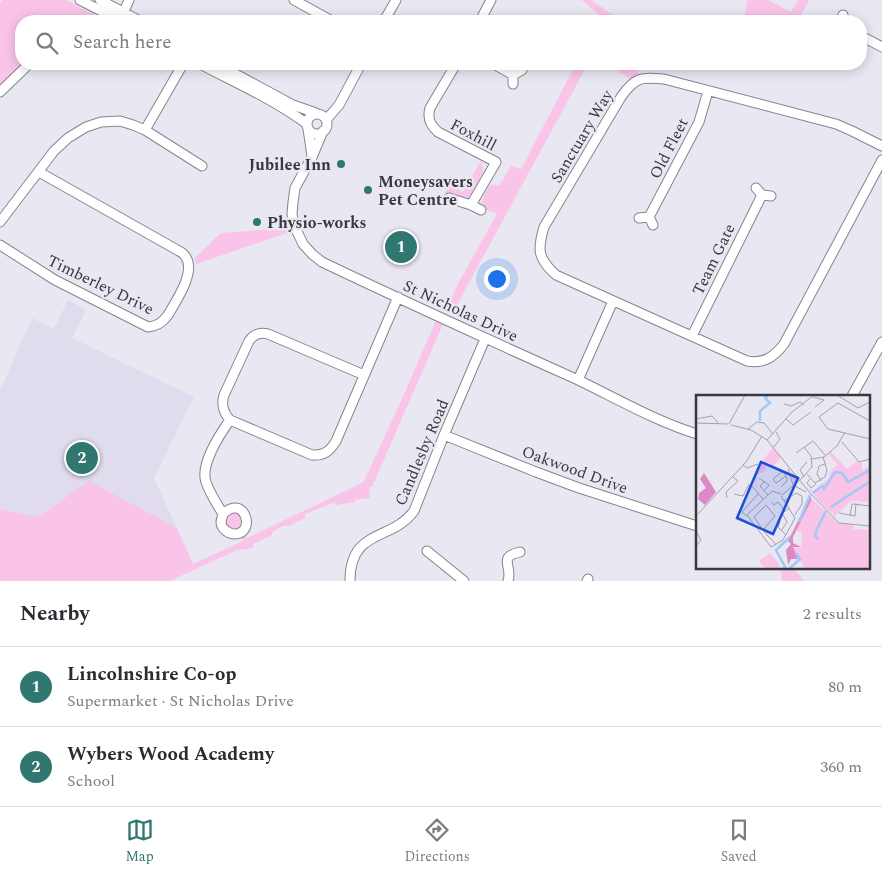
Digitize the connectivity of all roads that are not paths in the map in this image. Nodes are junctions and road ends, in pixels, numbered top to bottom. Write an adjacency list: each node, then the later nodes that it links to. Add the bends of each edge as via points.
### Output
1 (80, 0): 7 (street)
2 (100, 0): 8 (street)
3 (129, 0): 9 (street)
4 (294, 0): 10 (street)
5 (396, 0): 11 (street)
6 (491, 0): 12 (street)
7 (112, 15)
8 (117, 15)
9 (123, 15)
10 (321, 15)
11 (387, 15)
12 (483, 15)
13 (867, 39): 14 (street)
14 (882, 47)
15 (23, 70): 24 (street)
16 (180, 70): 28 (street)
17 (211, 70): 27 (street, via 294,114)
18 (228, 70): 25 (street)
19 (358, 70): 26 (street, via 339,105)
20 (452, 70): 37 (street, Foxhill, via 430,108 430,122 438,132 496,162)
21 (501, 70): 22 (street, via 513,80)
22 (522, 70)
23 (708, 91): 30 (street, Sanctuary Way, via 836,124); 39 (street, Old Fleet, via 699,122 651,221); 43 (street, Sanctuary Way, via 652,78 641,79 629,86 544,227 539,242 540,256 546,266 556,275)
24 (0, 92)
25 (316, 114): 26 (street); 27 (street, via 309,117)
26 (326, 120): 29 (street)
27 (308, 126): 29 (street, via 315,133); 31 (street)
28 (145, 130): 33 (street); 34 (street, via 120,122 102,122 86,127 54,151)
29 (323, 131): 31 (street, St Nicholas Drive)
30 (882, 146)
31 (312, 157): 42 (street, St Nicholas Drive, via 296,188 293,202 294,225 303,244 322,262)
32 (882, 160): 44 (street, Sanctuary Way, via 784,344 774,356 763,361 748,361)
33 (202, 166)
34 (40, 172): 40 (street); 41 (street, Timberley Drive, via 186,256 189,273 168,315 156,326 148,326 55,280)
35 (763, 193): 44 (street, Team Gate)
36 (449, 198): 37 (street)
37 (471, 205): 38 (street)
38 (481, 210)
39 (639, 218)
40 (0, 222)
41 (0, 245)
42 (398, 297): 45 (street, St Nicholas Drive); 47 (street)
43 (613, 301): 44 (street, Sanctuary Way); 48 (street)
44 (692, 336)
45 (486, 339): 48 (street, St Nicholas Drive); 52 (street, Candlesby Road)
46 (882, 342): 49 (street)
47 (364, 375): 50 (street, via 332,449 318,456); 50 (street, via 259,333 249,341 224,395 223,408)
48 (578, 380): 51 (street, St Nicholas Drive, via 666,423)
49 (853, 395)
50 (230, 420): 53 (street, via 205,469 206,482)
51 (696, 434)
52 (444, 435): 54 (street, Oakwood Drive, via 579,488); 57 (street, Candlesby Road, via 414,511 401,524 360,548 352,561)
53 (223, 514)
54 (696, 526)
55 (427, 551): 58 (street)
56 (520, 552): 59 (street, via 508,558)
57 (350, 581)
58 (464, 581)
59 (508, 581)

